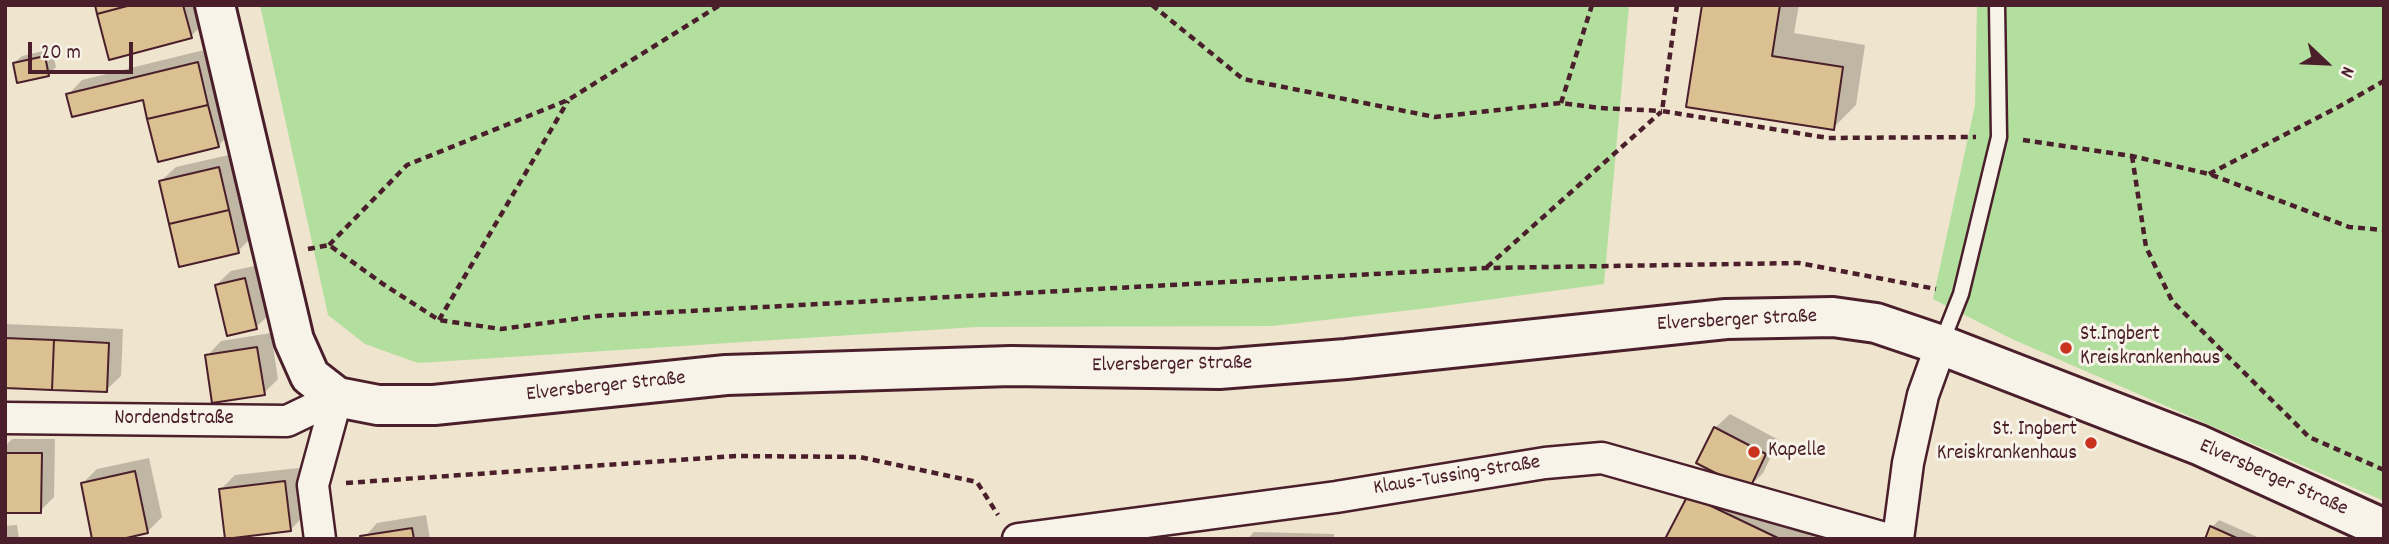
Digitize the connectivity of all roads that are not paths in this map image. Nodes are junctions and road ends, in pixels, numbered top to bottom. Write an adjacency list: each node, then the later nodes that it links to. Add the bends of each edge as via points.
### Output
1 (215, 5): 4 (main road, Elversberger Straße, via 294,341 310,376)
2 (1997, 5): 3 (lane, via 1999,136 1961,294)
3 (1941, 345): 4 (main road, Elversberger Straße, via 1876,323 1833,317 1726,319 1219,369 1011,366 726,375 434,405 378,405); 6 (main road, Elversberger Straße, via 2199,445); 10 (street, via 1923,395)
4 (337, 397): 5 (street, Nordendstraße, via 287,421); 7 (street, via 313,485)
5 (5, 418)
6 (2384, 529)
7 (320, 539)
8 (1018, 539): 9 (street, Klaus-Tussing-Straße, via 1602,458)
9 (1888, 539)
10 (1898, 539)

